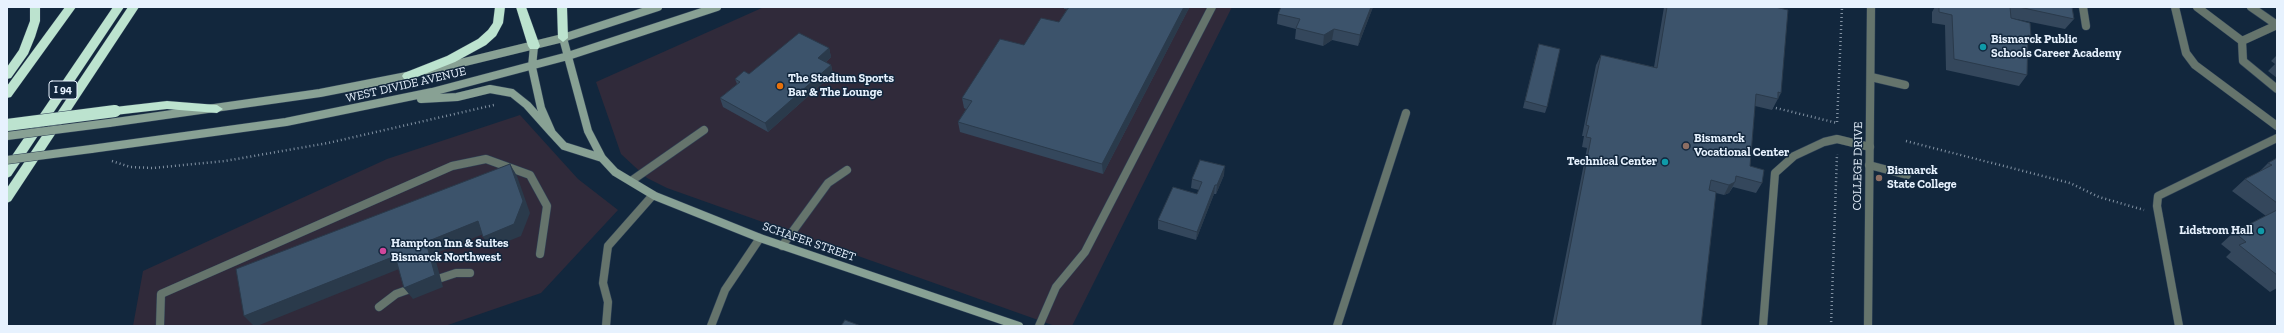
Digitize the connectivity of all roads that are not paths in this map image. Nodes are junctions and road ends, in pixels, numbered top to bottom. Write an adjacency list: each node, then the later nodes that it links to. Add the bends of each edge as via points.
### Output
1 (35, 7): 23 (highway, via 35,21 30,37)
2 (71, 7): 28 (highway)
3 (119, 7): 43 (highway, I 94)
4 (134, 7): 47 (highway)
5 (500, 7): 24 (highway, via 498,23 482,42 451,59)
6 (521, 7): 20 (highway)
7 (562, 7): 18 (highway)
8 (658, 7): 18 (main road, WEST DIVIDE AVENUE)
9 (717, 7): 21 (main road, WEST DIVIDE AVENUE)
10 (1212, 7): 59 (street, via 1089,245 1056,287)
11 (1871, 7): 25 (street, COLLEGE DRIVE)
12 (2083, 7): 17 (street)
13 (2175, 7): 33 (street, via 2186,53 2195,65)
14 (2197, 7): 19 (street)
15 (2251, 7): 16 (street)
16 (2277, 25): 19 (street)
17 (2086, 26)
18 (562, 38): 20 (main road, WEST DIVIDE AVENUE); 21 (main road, SCHAFER STREET)
19 (2242, 41): 27 (street, via 2243,61)
20 (534, 46): 22 (main road, SCHAFER STREET); 24 (main road, WEST DIVIDE AVENUE)
21 (568, 56): 22 (main road, WEST DIVIDE AVENUE); 39 (main road, SCHAFER STREET, via 588,131)
22 (532, 67): 29 (main road, WEST DIVIDE AVENUE); 35 (main road, SCHAFER STREET, via 541,108)
23 (7, 76)
24 (408, 76): 30 (main road, WEST DIVIDE AVENUE)
25 (1870, 77): 26 (street); 38 (street, COLLEGE DRIVE)
26 (1905, 85)
27 (2277, 89)
28 (7, 94)
29 (398, 100): 35 (main road, via 457,97 490,89 512,93 527,105); 40 (main road, WEST DIVIDE AVENUE, bridge, via 255,127)
30 (217, 109): 32 (highway, bridge, via 167,105); 36 (main road, WEST DIVIDE AVENUE, bridge)
31 (1406, 113): 60 (street)
32 (7, 125)
33 (2277, 126)
34 (704, 130): 45 (street)
35 (552, 133): 39 (main road, SCHAFER STREET, via 564,146)
36 (7, 136)
37 (2277, 138): 63 (street, via 2158,196 2157,206)
38 (1870, 147): 41 (street, COLLEGE DRIVE); 61 (street, via 1837,139 1824,142 1794,156 1775,173)
39 (602, 158): 45 (main road, SCHAFER STREET, via 615,172)
40 (7, 160)
41 (1870, 166): 44 (street); 62 (street, COLLEGE DRIVE)
42 (847, 170): 49 (street, via 828,183)
43 (7, 173)
44 (1906, 175)
45 (631, 181): 46 (main road, SCHAFER STREET)
46 (653, 194): 48 (main road, SCHAFER STREET); 56 (street, via 608,246 603,283 608,302)
47 (7, 198)
48 (760, 238): 49 (main road, SCHAFER STREET); 57 (street, via 725,290)
49 (782, 246): 58 (main road, SCHAFER STREET)
50 (540, 254): 55 (street, via 547,206 530,174 486,159 452,166 160,294)
51 (470, 273): 52 (street, via 456,273)
52 (441, 278)
53 (410, 289): 54 (street, via 396,294)
54 (379, 307)
55 (160, 326)
56 (606, 326)
57 (711, 326)
58 (1019, 326)
59 (1039, 326)
60 (1337, 326)
61 (1763, 326)
62 (1868, 326)
63 (2179, 326)

